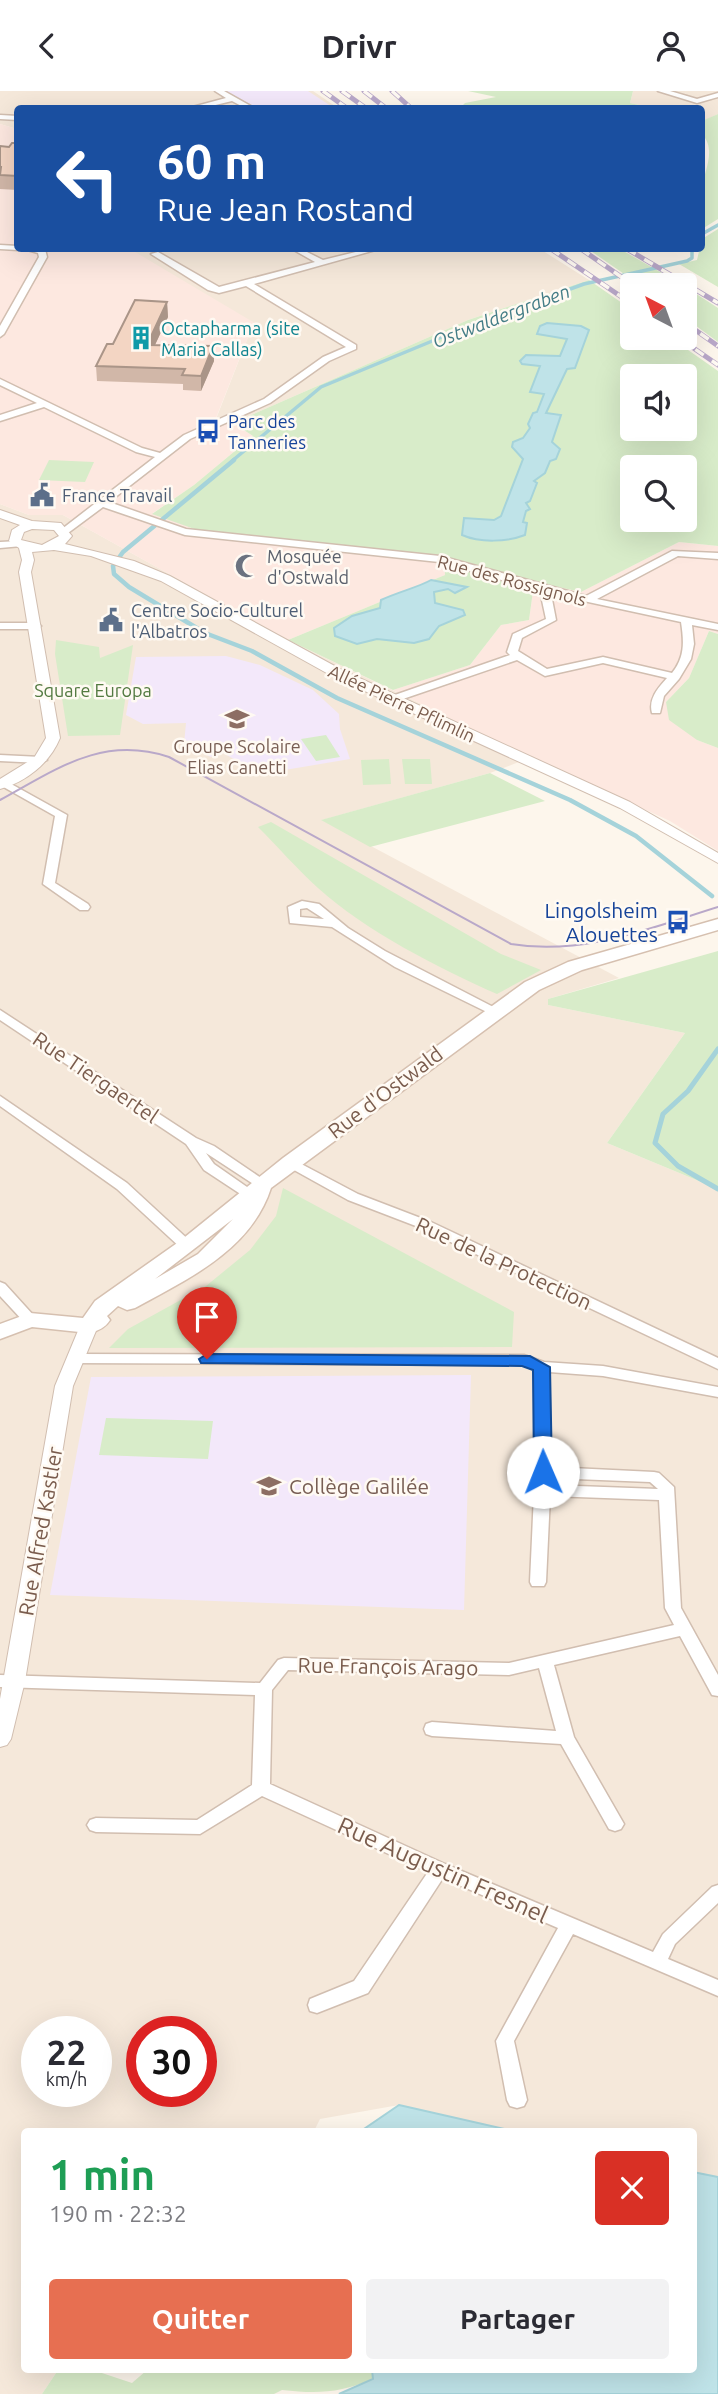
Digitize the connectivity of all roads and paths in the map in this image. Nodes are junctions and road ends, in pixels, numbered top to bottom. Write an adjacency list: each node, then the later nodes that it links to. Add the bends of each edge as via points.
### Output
1 (219, 91): 4 (street)
2 (662, 91): 3 (street, via 697,101)
3 (718, 95)
4 (234, 98): 5 (street); 6 (street)
5 (205, 105)
6 (246, 105)
7 (42, 252): 13 (street)
8 (301, 252): 11 (street)
9 (363, 252): 11 (street)
10 (155, 254): 12 (street, via 211,288)
11 (320, 263): 12 (street)
12 (247, 283): 17 (street, via 353,347 326,359 267,401 187,437)
13 (0, 334)
14 (0, 382): 15 (street)
15 (44, 404): 16 (street); 17 (street)
16 (1, 418)
17 (161, 456): 18 (street)
18 (102, 503): 19 (street); 30 (street, Rue des Rossignols, via 192,533 440,559)
19 (88, 512): 23 (street); 24 (street)
20 (0, 514): 22 (street)
21 (0, 522): 26 (street)
22 (32, 525): 23 (street); 26 (street)
23 (50, 525): 24 (street, Allée Pierre Pflimlin)
24 (66, 534): 27 (street); 28 (street, Allée Pierre Pflimlin)
25 (0, 542): 26 (street)
26 (21, 543): 27 (street); 33 (street)
27 (49, 547): 28 (street, Allée Pierre Pflimlin)
28 (86, 549): 38 (street, Allée Pierre Pflimlin, via 116,557)
29 (718, 556): 31 (street, via 676,553)
30 (545, 590): 31 (street, Rue des Rossignols); 36 (street, via 551,620 517,636 512,652)
31 (587, 600): 32 (street, Rue des Rossignols)
32 (686, 620): 35 (street, Rue des Rossignols); 37 (street, via 688,651)
33 (36, 626): 34 (street); 41 (street, via 53,738)
34 (0, 627)
35 (718, 627)
36 (516, 657): 37 (street, via 545,673 603,660); 38 (street)
37 (675, 677): 39 (street, via 658,695)
38 (393, 699): 43 (street, Allée Pierre Pflimlin, via 625,803)
39 (656, 711)
40 (0, 758): 41 (street)
41 (41, 760): 42 (street)
42 (2, 784): 44 (street, via 61,815 49,884)
43 (718, 859)
44 (84, 907)
45 (335, 924): 48 (street, via 422,978)
46 (718, 924): 48 (main road, Rue d'Ostwald, via 562,970)
47 (718, 936): 48 (main road, Rue d'Ostwald, via 554,986)
48 (503, 1007): 51 (main road, Rue d'Ostwald)
49 (0, 1014): 52 (street, Rue Tiergaertel, via 191,1141 209,1167)
50 (0, 1100): 53 (street, via 122,1186)
51 (290, 1162): 52 (main road, Rue d'Ostwald); 59 (street, Rue de la Protection, via 354,1197 426,1224)
52 (256, 1189): 53 (main road, Rue d'Ostwald); 56 (main road, Rue d'Ostwald, via 249,1214 225,1244)
53 (187, 1246): 56 (main road, Rue d'Ostwald, via 103,1306)
54 (0, 1287): 55 (street)
55 (30, 1320): 56 (main road); 57 (main road)
56 (89, 1326): 58 (street, Rue Alfred Kastler)
57 (0, 1332)
58 (75, 1359): 60 (street, via 524,1360); 68 (street, Rue Alfred Kastler, via 64,1386)
59 (718, 1364)
60 (542, 1367): 61 (street, via 603,1371); 62 (street)
61 (718, 1392)
62 (543, 1472): 63 (street); 64 (street, via 654,1477)
63 (542, 1490): 64 (street); 65 (street)
64 (668, 1495): 66 (street, via 673,1608)
65 (538, 1582)
66 (684, 1629): 67 (street, Rue François Arago); 70 (street)
67 (545, 1662): 69 (street, Rue François Arago, via 509,1669 284,1664); 72 (street)
68 (7, 1681): 69 (street); 73 (street, Rue Alfred Kastler)
69 (264, 1689): 74 (street)
70 (718, 1690)
71 (432, 1729): 72 (street)
72 (566, 1738): 75 (street)
73 (0, 1739)
74 (261, 1788): 76 (street, via 200,1827); 77 (street, Rue Augustin Fresnel)
75 (615, 1824)
76 (96, 1825)
77 (439, 1869): 79 (street, Rue Augustin Fresnel); 82 (street, via 361,1987)
78 (718, 1892): 80 (street, via 669,1939)
79 (568, 1926): 80 (street, Rue Augustin Fresnel); 83 (street, via 505,2041)
80 (657, 1962): 81 (street, Rue Augustin Fresnel)
81 (718, 1988)
82 (317, 2005)
83 (517, 2100)

